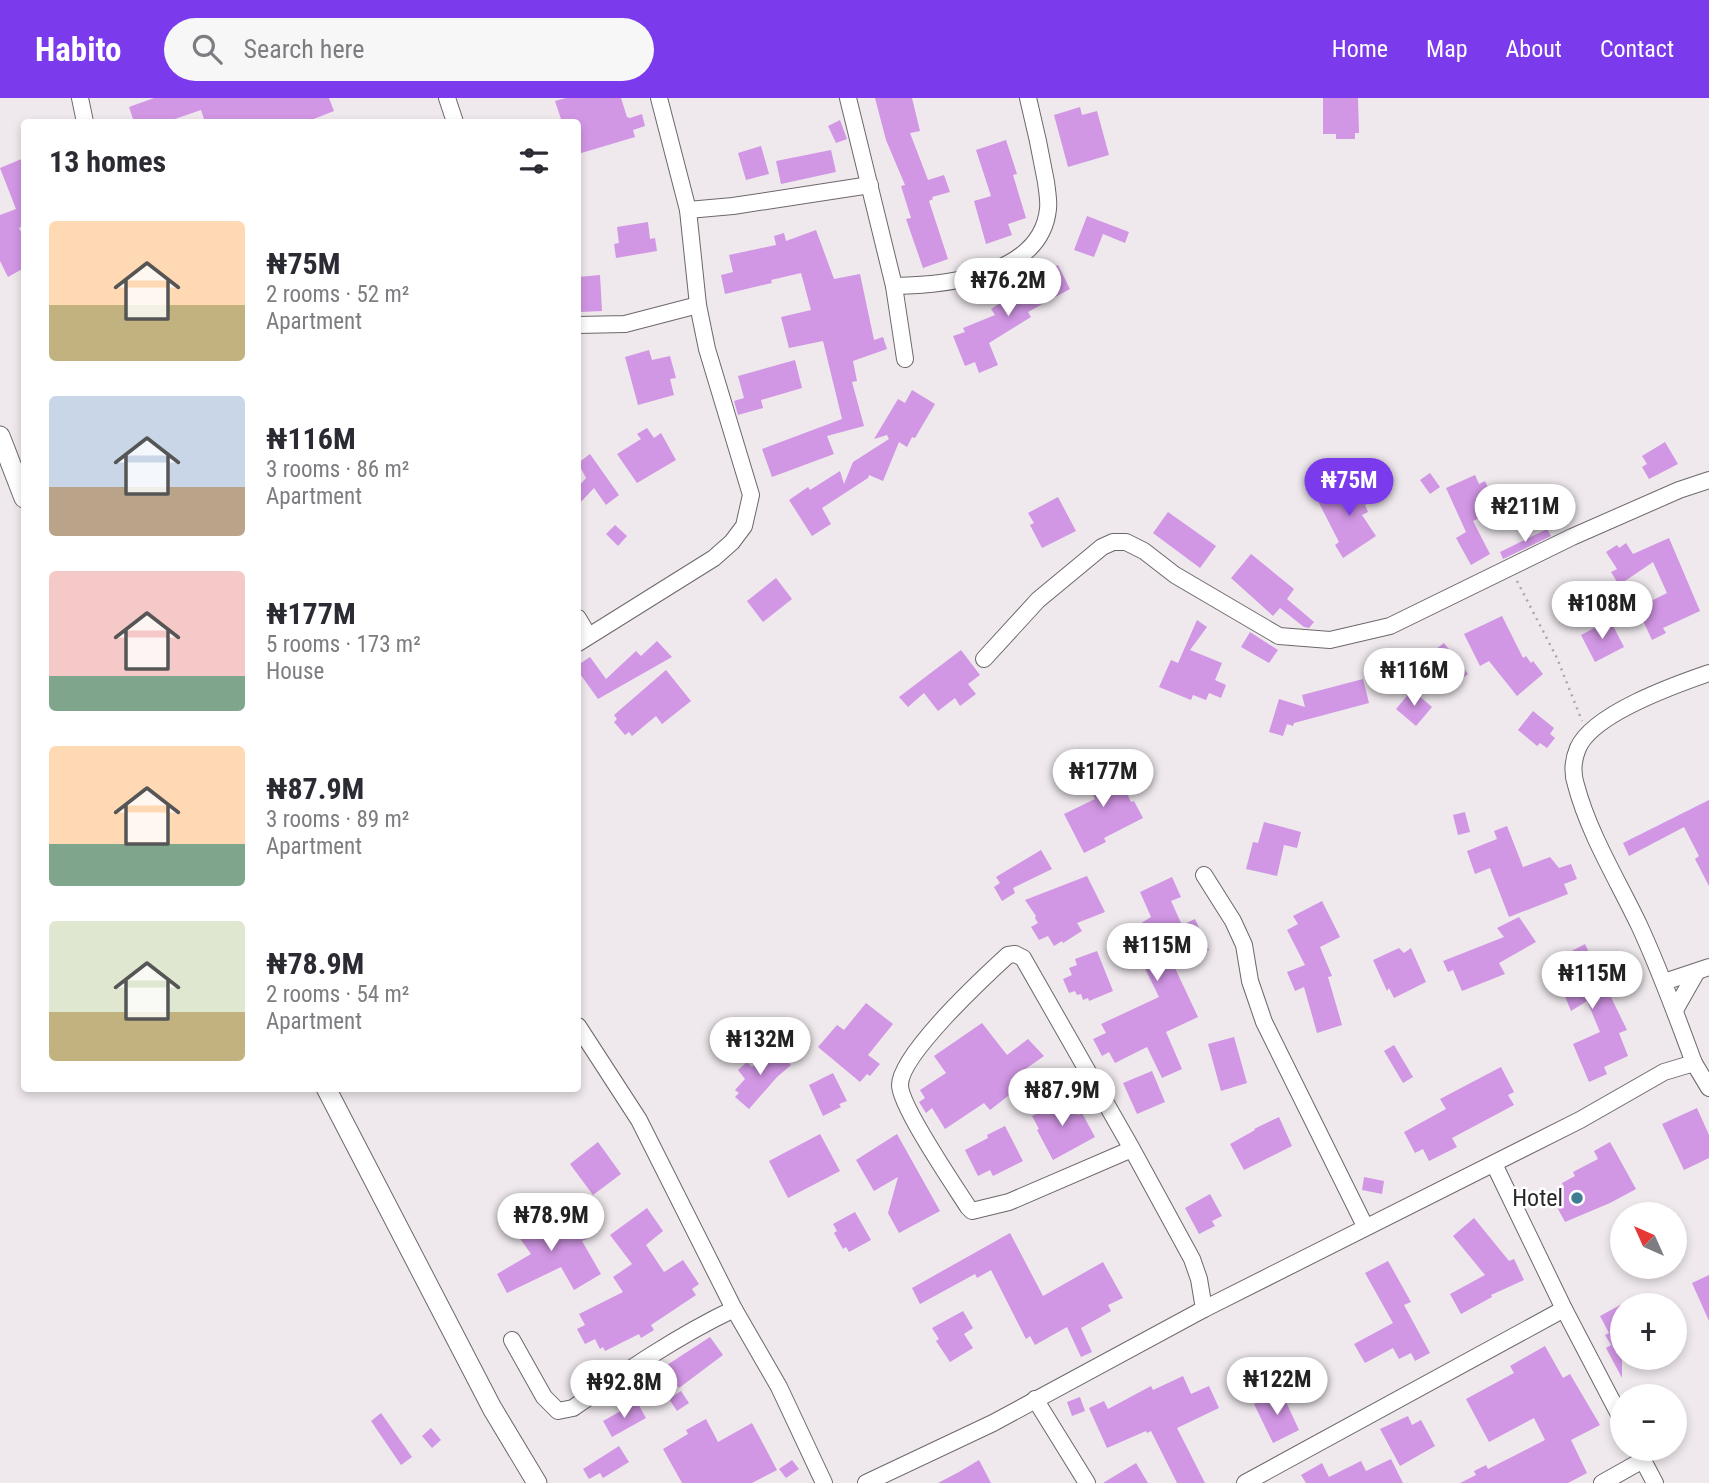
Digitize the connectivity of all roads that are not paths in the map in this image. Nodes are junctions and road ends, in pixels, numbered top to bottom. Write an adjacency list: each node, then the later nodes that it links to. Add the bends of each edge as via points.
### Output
1 (80, 98): 6 (street)
2 (447, 98): 7 (street)
3 (660, 98): 9 (street)
4 (848, 98): 8 (street)
5 (1028, 98): 10 (street, via 1049,206 1040,238 998,269 977,277)
6 (84, 119)
7 (454, 119)
8 (870, 185): 9 (street); 10 (street)
9 (688, 210): 11 (street)
10 (894, 286): 13 (street)
11 (698, 304): 12 (street, via 625,324); 18 (street, via 751,495 744,526 714,558)
12 (581, 325)
13 (905, 359)
14 (0, 436): 15 (main road)
15 (5, 467): 17 (main road)
16 (1709, 480): 19 (street, via 1584,531 1390,626 1330,640 1279,636 1175,575 1144,551 1126,542 1113,542 1038,600)
17 (21, 493)
18 (583, 639)
19 (984, 659)
20 (1709, 673): 23 (street, via 1605,719 1587,734 1573,761 1586,817)
21 (1204, 875): 31 (street, via 1233,921 1264,1022)
22 (1703, 970): 23 (street); 24 (street)
23 (1664, 982): 24 (street)
24 (1675, 1010): 26 (street)
25 (581, 1031): 32 (street, via 639,1120)
26 (1694, 1063): 27 (street); 30 (street, via 1664,1072)
27 (1709, 1088)
28 (328, 1092): 40 (main road, via 492,1408)
29 (1132, 1149): 29 (street, via 1023,957 1015,954 1008,955 962,997 904,1068 900,1085 906,1107 972,1211 1009,1202); 33 (street, via 1192,1259)
30 (1494, 1164): 31 (street); 34 (street)
31 (1365, 1226): 33 (street)
32 (734, 1309): 35 (street, via 667,1346 573,1408 558,1411 544,1398); 41 (street, via 779,1387)
33 (1203, 1309): 37 (street)
34 (1564, 1309): 36 (street); 44 (street)
35 (512, 1340)
36 (1610, 1397)
37 (1035, 1399): 42 (street); 43 (street)
38 (1632, 1461): 45 (street)
39 (1643, 1461): 46 (street)
40 (537, 1483)
41 (824, 1483)
42 (866, 1483)
43 (1087, 1483)
44 (1245, 1483)
45 (1602, 1483)
46 (1655, 1483)

